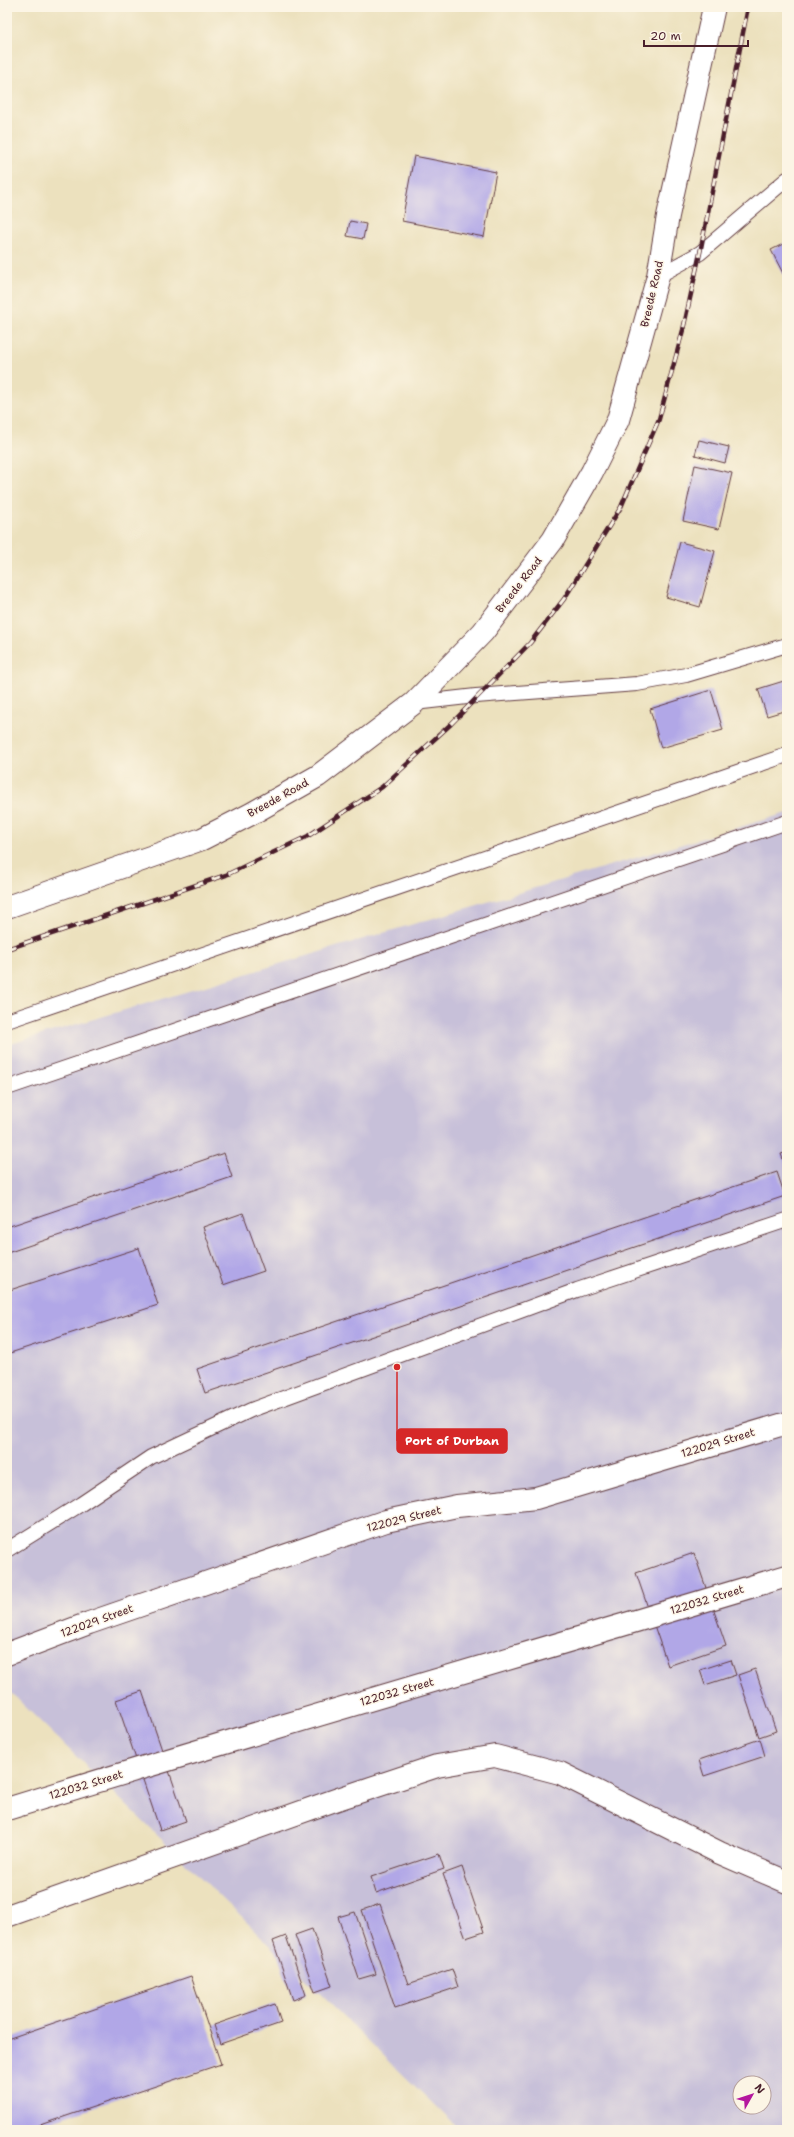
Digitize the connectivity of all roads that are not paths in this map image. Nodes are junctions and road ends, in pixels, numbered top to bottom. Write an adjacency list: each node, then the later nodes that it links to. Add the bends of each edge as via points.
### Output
1 (714, 7): 3 (street, Breede Road, via 668,216)
2 (787, 179): 3 (lane, via 700,253)
3 (658, 276): 5 (street, Breede Road, via 618,420 592,472 553,540 483,632)
4 (787, 645): 5 (lane, via 686,675 637,684)
5 (414, 703): 8 (street, Breede Road, via 318,776 202,839)
6 (787, 755): 9 (lane)
7 (787, 822): 10 (lane)
8 (7, 907)
9 (7, 1021)
10 (7, 1088)
11 (787, 1220): 13 (lane, via 577,1290 251,1410 151,1457)
12 (787, 1423): 15 (street, 122029 Street, via 536,1498 457,1506 386,1521 96,1620)
13 (7, 1550)
14 (787, 1576): 16 (street, 122032 Street)
15 (7, 1654)
16 (7, 1809)
17 (787, 1882): 18 (street, via 720,1853 560,1773 496,1756 437,1766 345,1796)
18 (7, 1916)

